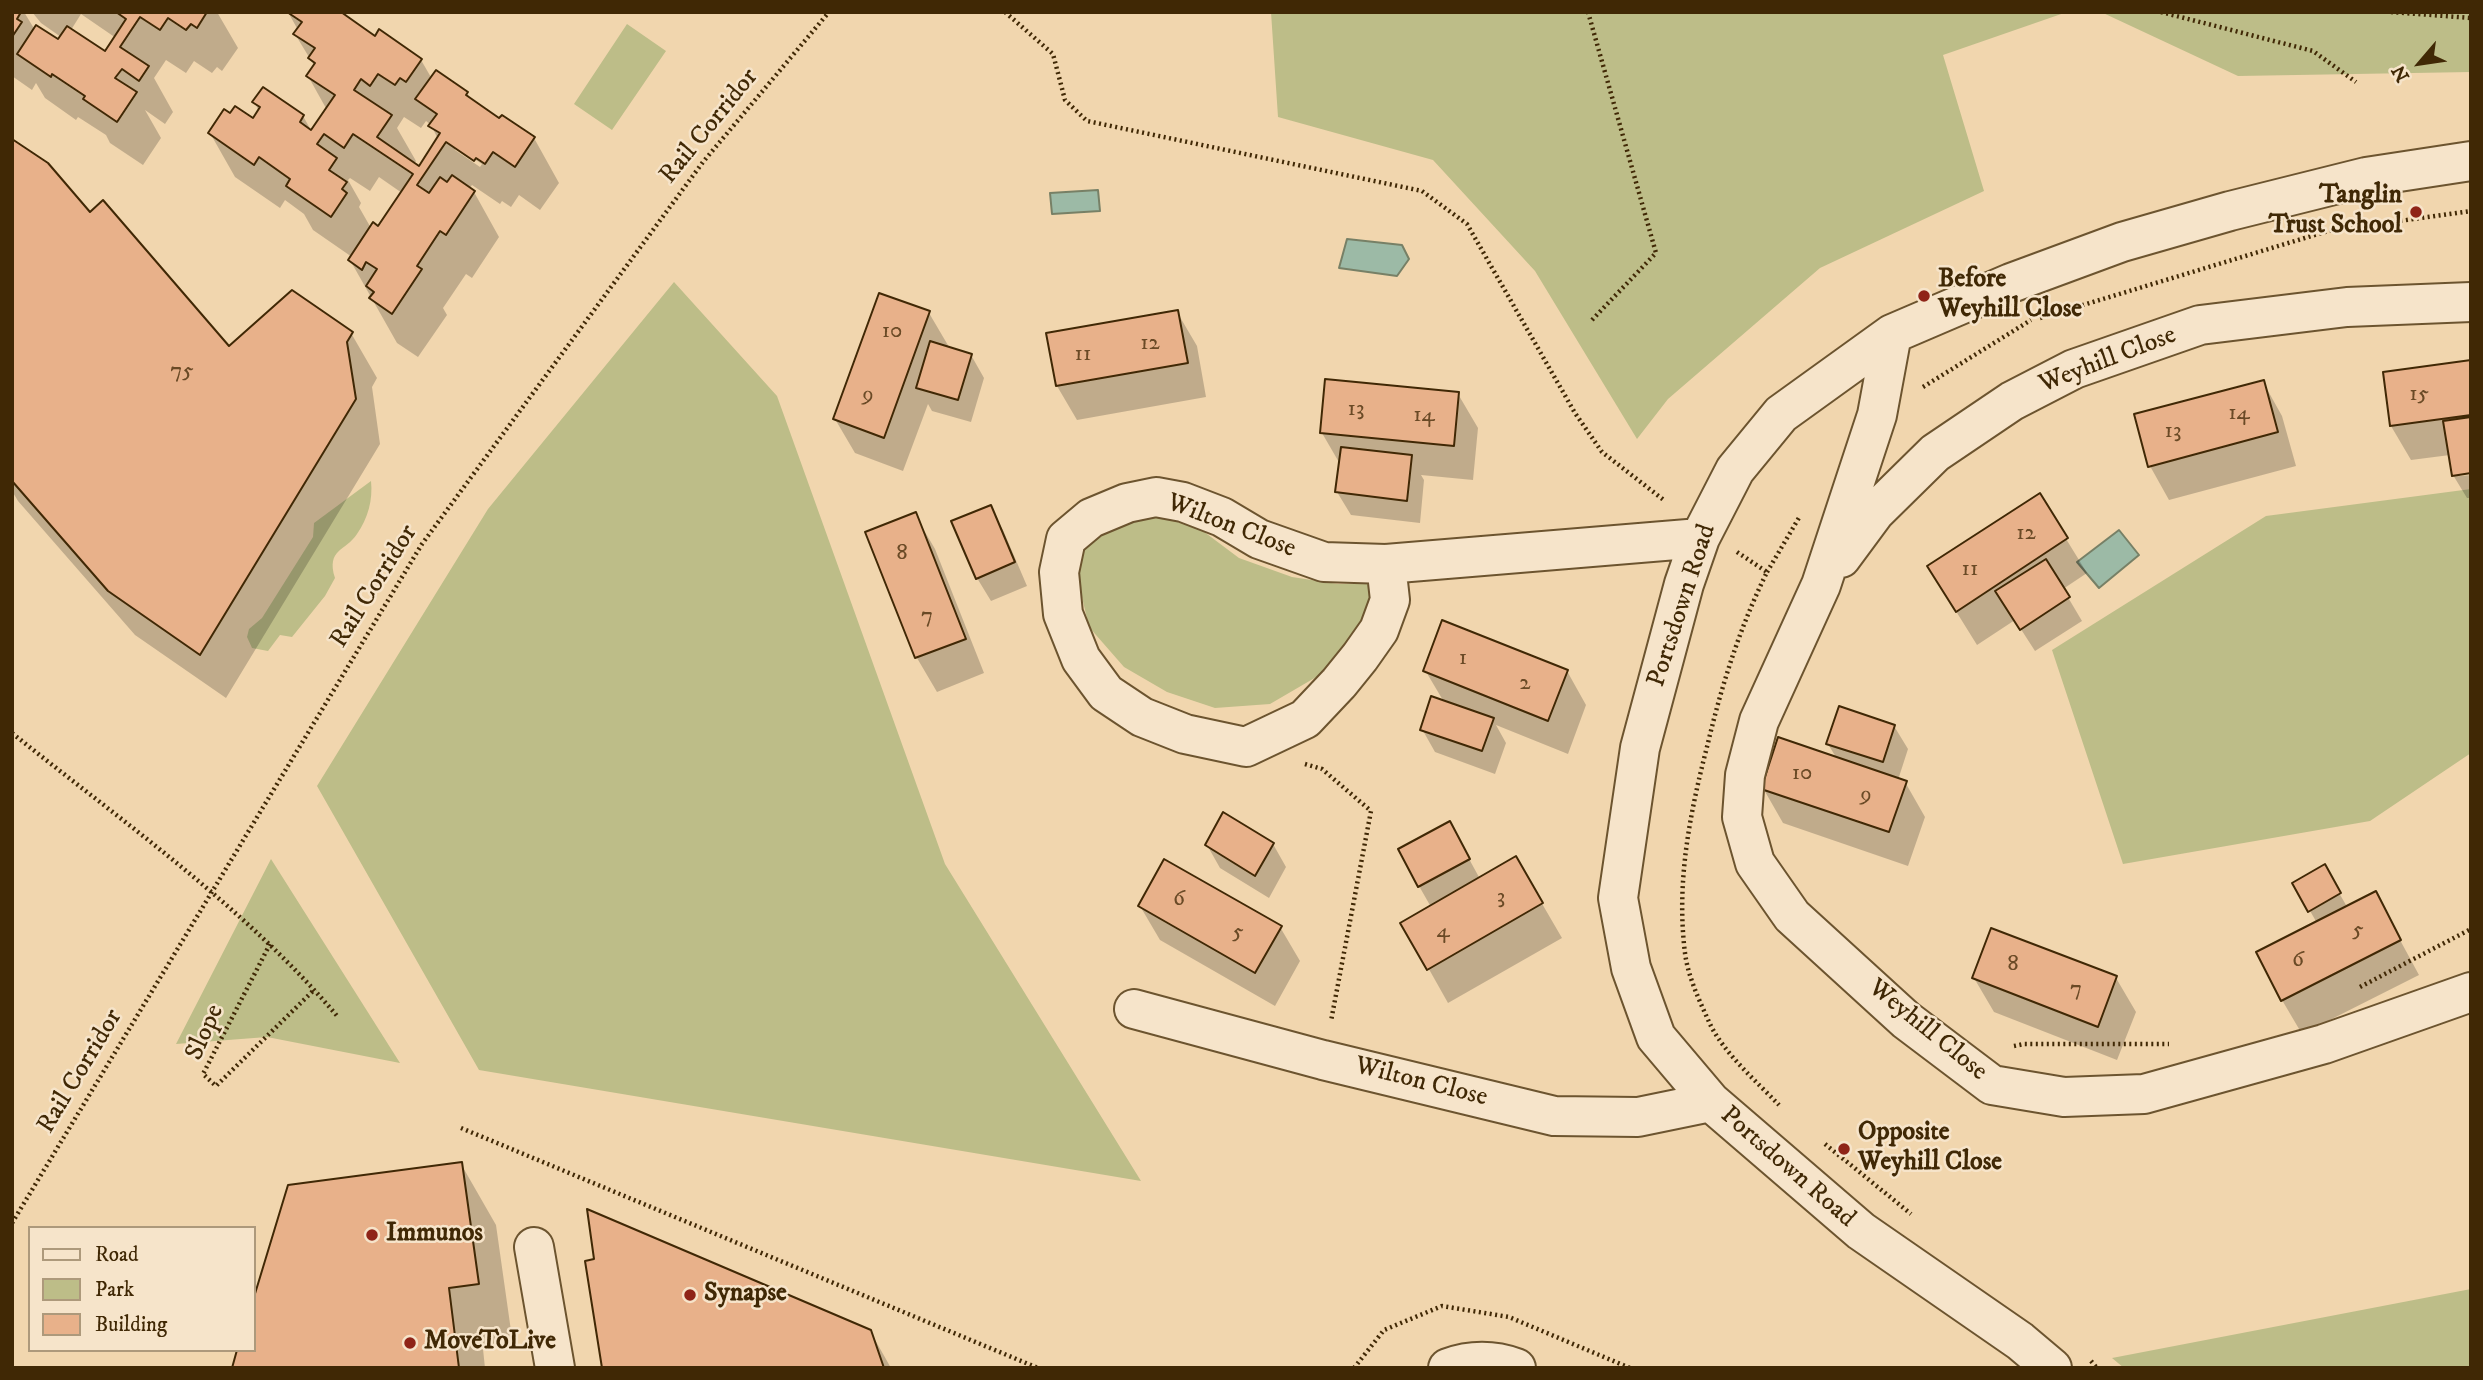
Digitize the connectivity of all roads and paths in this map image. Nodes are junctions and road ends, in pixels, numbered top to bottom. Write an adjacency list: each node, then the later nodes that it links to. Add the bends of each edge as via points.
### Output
1 (829, 12): 18 (path, Rail Corridor, via 703,162 422,544)
2 (1005, 12): 12 (path, via 1053,54 1065,100 1087,121 1422,191 1467,224 1602,452)
3 (1588, 12): 10 (path, via 1656,254)
4 (2161, 12): 7 (path, via 2313,51)
5 (2391, 12): 6 (path)
6 (2471, 18)
7 (2356, 82)
8 (2471, 161): 11 (street, Portsdown Road, via 2367,177 2122,242)
9 (2471, 302): 15 (street, Weyhill Close, via 2347,307 2200,326 2074,369 2012,401 1935,453 1875,512)
10 (1591, 321)
11 (1892, 334): 12 (street, Portsdown Road, via 1782,414 1735,470); 15 (street, Weyhill Close, via 1877,415)
12 (1702, 534): 14 (street, Wilton Close); 29 (street, Portsdown Road, via 1640,748 1618,898 1631,968 1656,1037)
13 (1753, 562): 30 (path, via 1767,572 1721,689 1686,842 1681,908 1685,956 1712,1027)
14 (1386, 564): 17 (street, via 1390,600 1380,630 1360,657 1305,719); 17 (street, Wilton Close, via 1324,562 1259,539 1222,517 1156,497 1103,513 1066,539 1059,572 1063,614 1081,659 1105,693 1142,716 1185,734)
15 (1821, 585): 27 (street, Weyhill Close, via 1759,721 1745,775 1742,817 1755,863 1792,916 1906,1020)
16 (12, 733): 18 (path)
17 (1246, 747): 28 (path, via 1322,769 1371,811)
18 (212, 893): 20 (path); 34 (path, Rail Corridor)
19 (2471, 929): 23 (path)
20 (270, 944): 21 (path); 21 (path, Slope, via 203,1074 216,1086)
21 (314, 989): 25 (path)
22 (2471, 992): 27 (street, Weyhill Close, via 2324,1044 2144,1094 2064,1097 1992,1084)
23 (2348, 993)
24 (1134, 1009): 28 (street, Wilton Close)
25 (338, 1017)
26 (2170, 1044): 27 (path, via 2024,1044)
27 (1957, 1058)
28 (1323, 1060): 29 (street, Wilton Close, via 1554,1116 1638,1117)
29 (1711, 1101): 41 (street, Portsdown Road, via 1861,1231)
30 (1782, 1108)
31 (461, 1128): 38 (path)
32 (1822, 1141): 33 (path)
33 (1913, 1215)
34 (12, 1223)
35 (534, 1247): 37 (street)
36 (2089, 1359): 42 (path)
37 (555, 1368)
38 (1038, 1368)
39 (1448, 1368): 40 (street, via 1497,1362)
40 (1516, 1368)
41 (2052, 1368)
42 (2097, 1368)

